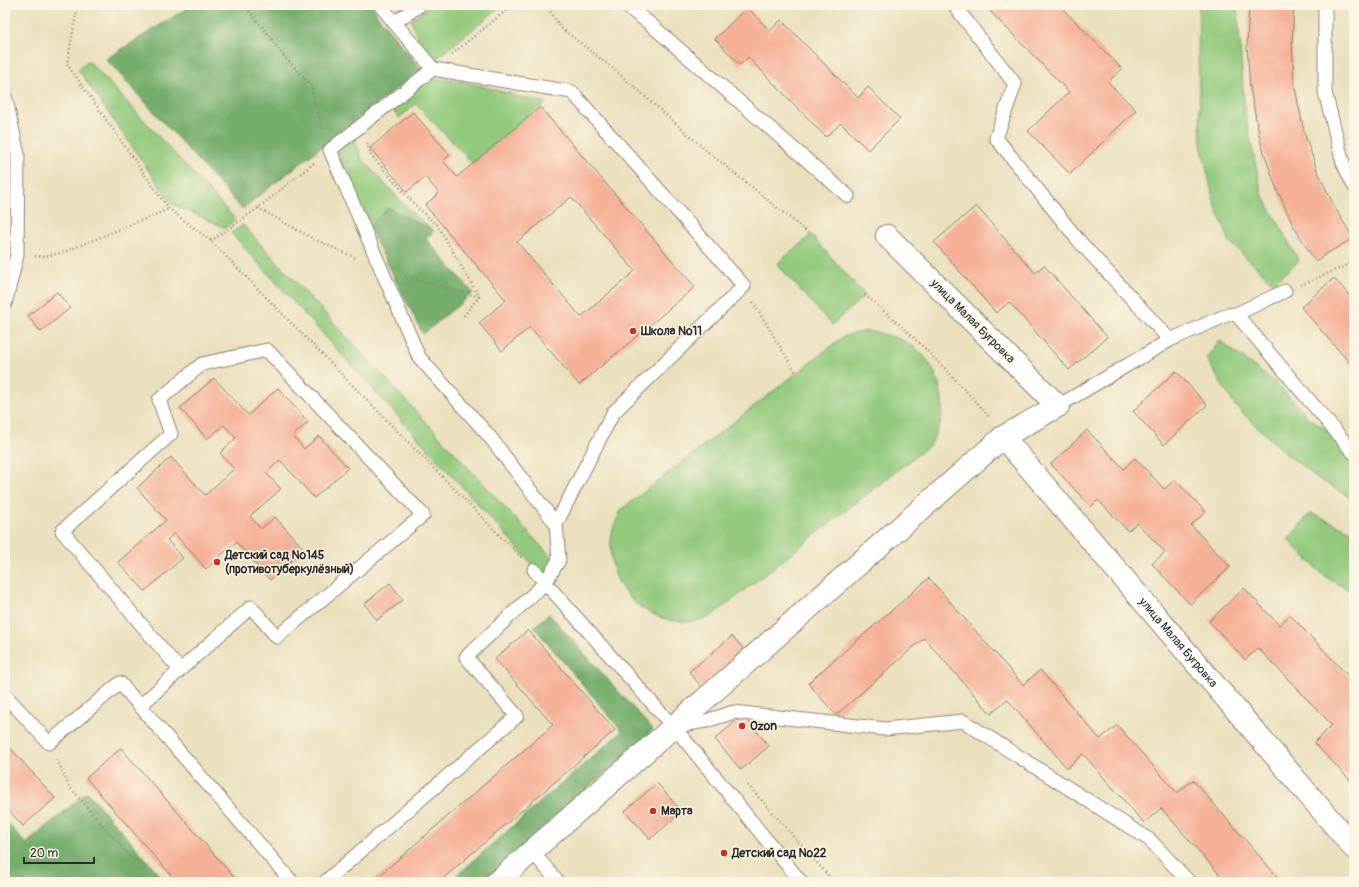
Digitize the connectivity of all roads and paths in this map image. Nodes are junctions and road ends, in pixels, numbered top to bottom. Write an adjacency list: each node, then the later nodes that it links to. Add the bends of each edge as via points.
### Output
1 (78, 5): 18 (path, via 67,64)
2 (244, 5): 14 (path, via 282,54 310,84)
3 (380, 5): 10 (lane)
4 (420, 5): 10 (lane)
5 (514, 5): 11 (path)
6 (546, 5): 19 (path, via 561,28 615,70 708,152)
7 (625, 5): 16 (lane)
8 (954, 5): 33 (lane, via 1015,84 996,138 1079,241)
9 (1325, 5): 15 (lane, via 1325,92 1343,163)
10 (394, 23): 11 (lane)
11 (433, 69): 13 (lane); 26 (lane, via 572,92)
12 (5, 96): 22 (lane, via 18,156)
13 (361, 126): 14 (lane); 29 (path, via 371,155 418,208 437,225)
14 (330, 150): 17 (path); 25 (lane)
15 (1354, 186)
16 (848, 196)
17 (258, 208): 21 (path); 25 (path, via 314,239)
18 (169, 209): 21 (path); 23 (path, via 64,252)
19 (811, 235)
20 (887, 236): 35 (street, улица Малая Бугровка)
21 (211, 241): 39 (path)
22 (11, 255): 30 (lane)
23 (42, 257)
24 (1354, 262): 27 (path)
25 (382, 270): 29 (path); 38 (lane, via 419,356 490,437)
26 (744, 286): 34 (path); 38 (lane, via 613,413)
27 (1285, 291): 31 (lane)
28 (865, 295): 36 (path, via 905,328 963,388)
29 (479, 297): 32 (path)
30 (5, 304)
31 (1236, 314): 33 (lane, via 1227,315); 37 (lane)
32 (462, 318)
33 (1170, 340): 35 (lane)
34 (796, 373)
35 (1058, 406): 36 (street)
36 (1003, 437): 44 (street); 47 (street, улица Малая Бугровка)
37 (1354, 453)
38 (556, 524): 40 (lane, via 558,560)
39 (534, 570): 40 (lane)
40 (545, 583): 44 (lane); 51 (lane, via 466,657 517,716)
41 (180, 670): 41 (lane, via 62,531 171,434 159,400 202,364 267,350 423,515 277,637 251,607); 43 (lane)
42 (5, 694): 45 (lane)
43 (140, 706): 45 (lane, via 120,683); 50 (lane)
44 (674, 727): 48 (street); 54 (lane); 56 (lane, via 734,712 885,729 963,721 1150,840)
45 (49, 743): 49 (path, via 68,786)
46 (745, 781): 55 (path)
47 (1354, 848)
48 (532, 851): 52 (street); 53 (lane)
49 (152, 882)
50 (292, 882)
51 (325, 882)
52 (497, 882)
53 (558, 882)
54 (801, 882)
55 (834, 882)
56 (1189, 882)

